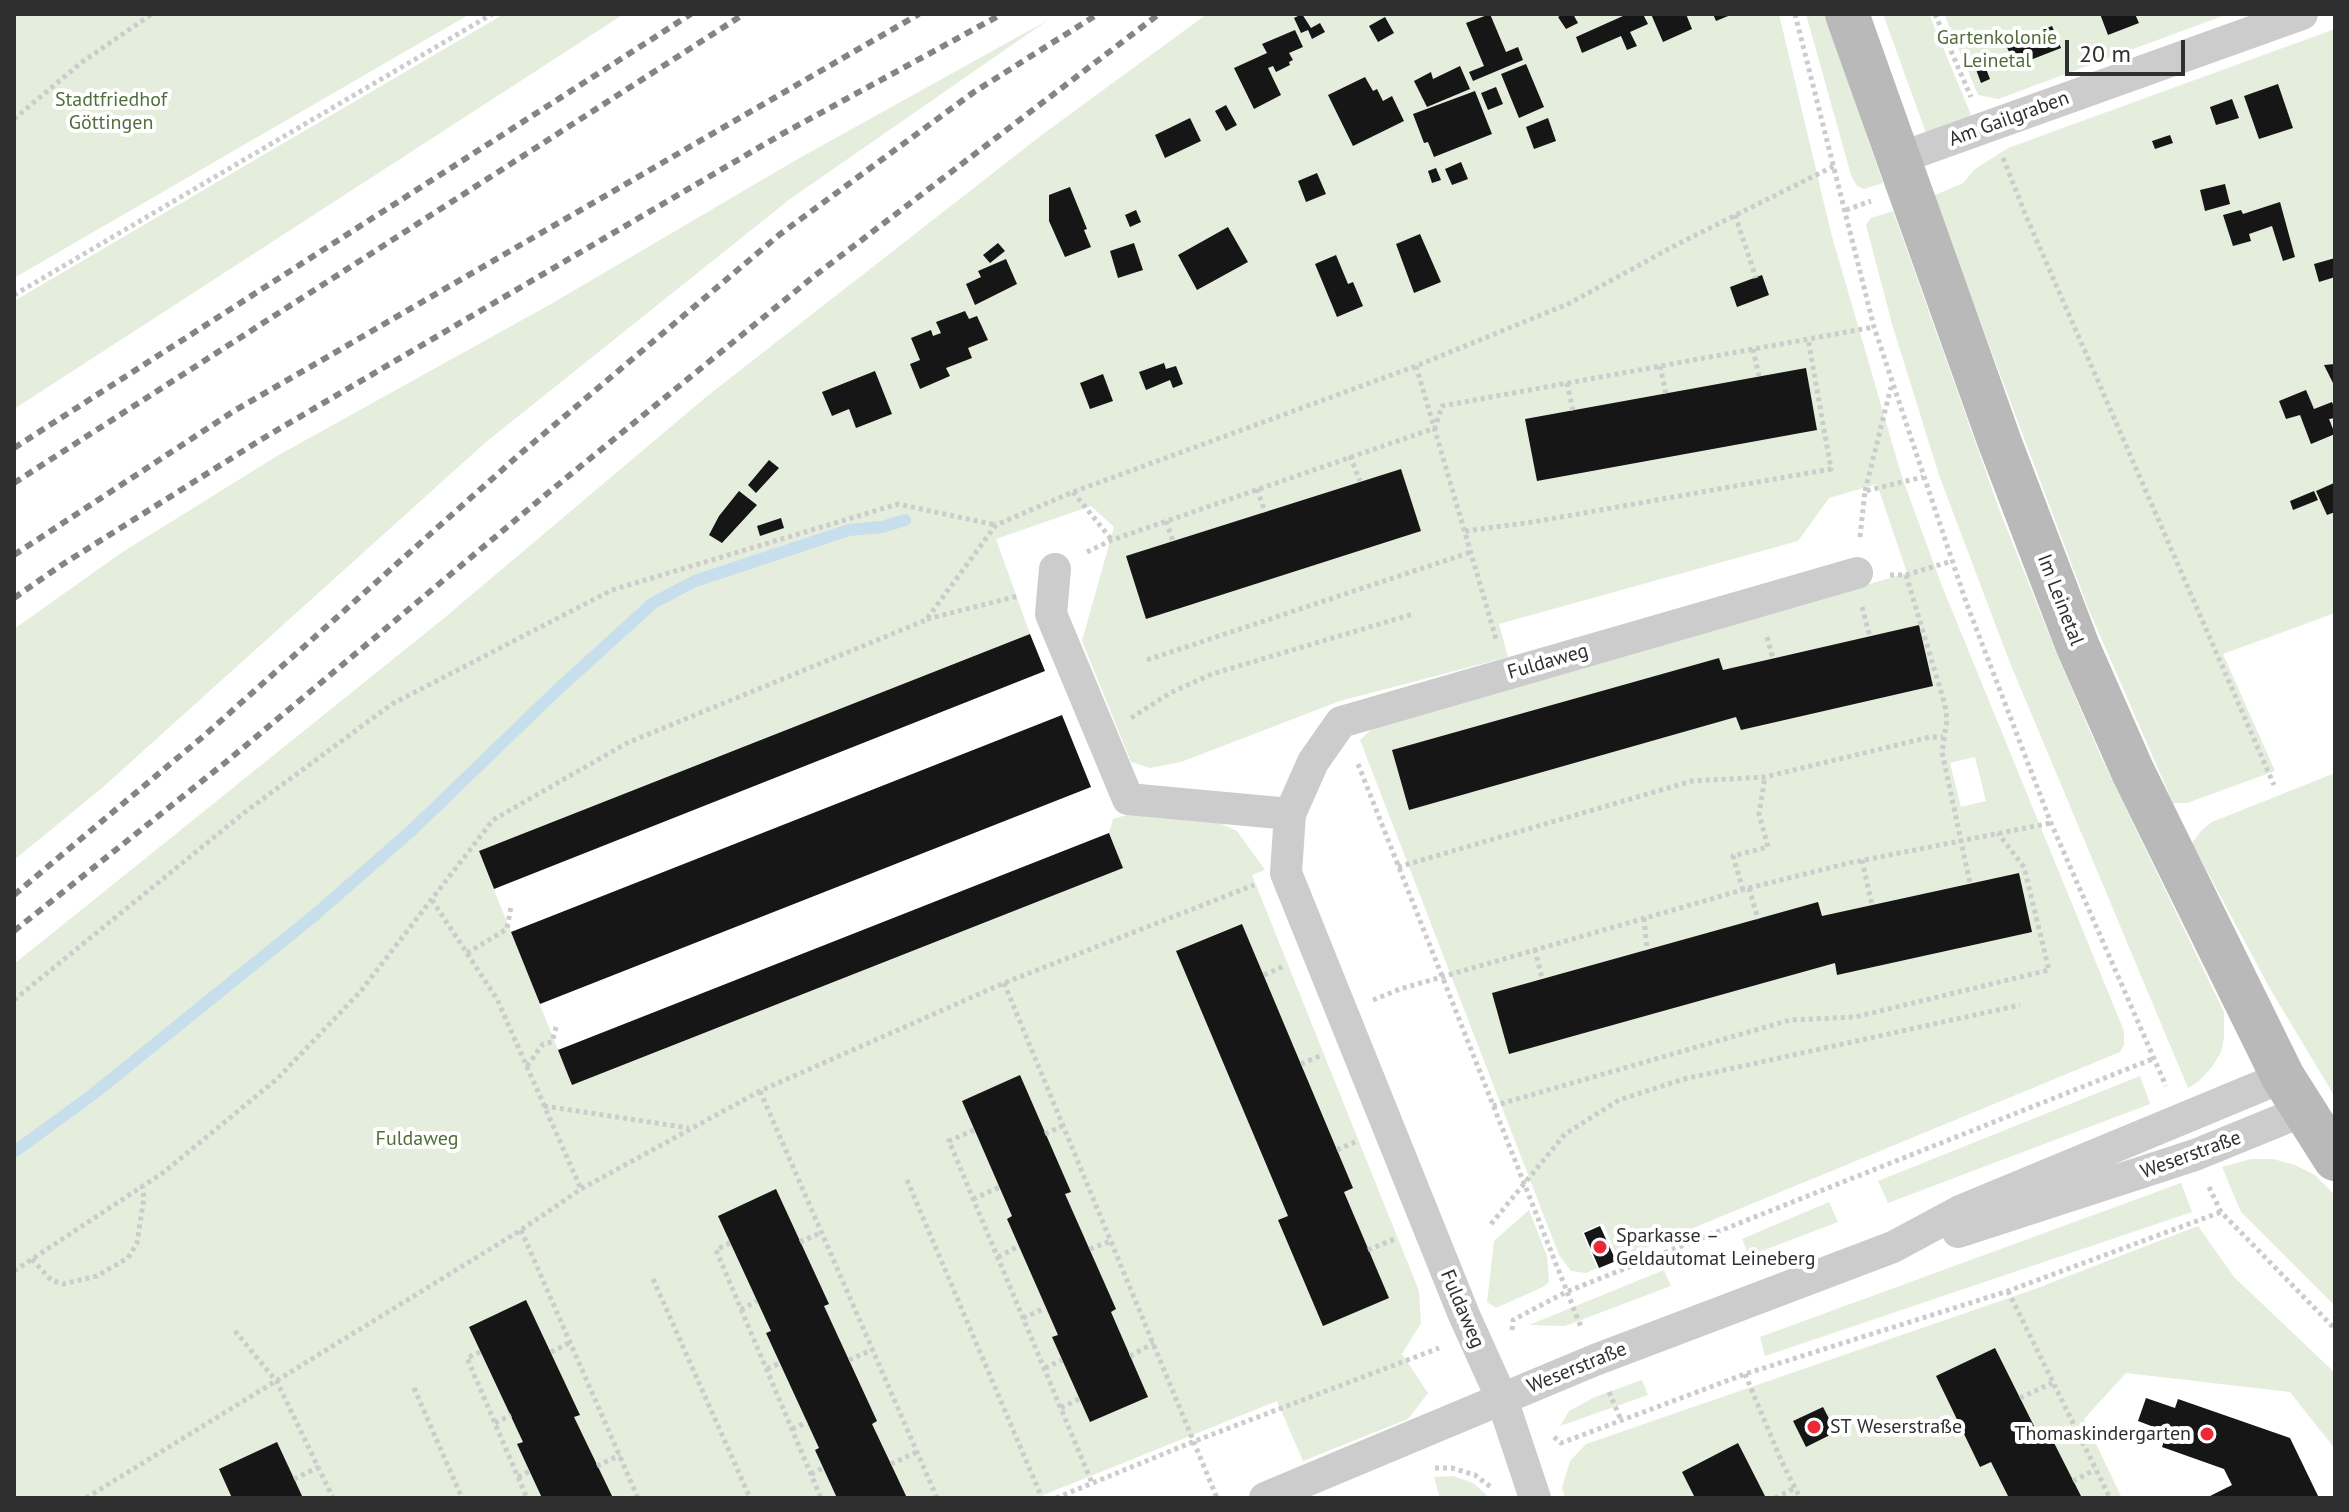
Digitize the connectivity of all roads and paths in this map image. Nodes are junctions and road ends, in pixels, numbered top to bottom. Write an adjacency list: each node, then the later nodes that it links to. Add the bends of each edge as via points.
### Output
1 (152, 14): 7 (path)
2 (492, 14): 14 (path)
3 (1795, 14): 11 (path)
4 (1847, 14): 10 (main road, Im Leinetal)
5 (1935, 14): 9 (path, via 1972,99)
6 (2302, 14): 9 (street, Am Gailgraben)
7 (144, 16): 8 (path)
8 (14, 119)
9 (1995, 136): 10 (street, Am Gailgraben); 51 (path)
10 (1897, 159): 78 (main road, Im Leinetal, via 2078,647 2144,795)
11 (1834, 166): 12 (path); 15 (path)
12 (1735, 215): 13 (path); 18 (path, via 1568,304)
13 (1756, 278)
14 (14, 295)
15 (1874, 327): 16 (path); 22 (path)
16 (1808, 339): 17 (path); 36 (path, via 1831,469)
17 (1753, 349): 19 (path); 20 (path)
18 (1416, 366): 25 (path); 32 (path)
19 (1660, 366): 21 (path); 23 (path)
20 (1759, 376)
21 (1567, 383): 24 (path); 25 (path, via 1442,406)
22 (1892, 384): 27 (path); 31 (path)
23 (1666, 394)
24 (1573, 411)
25 (1435, 428): 26 (path); 36 (path)
26 (1350, 456): 28 (path); 30 (path)
27 (1923, 477): 29 (path); 40 (path)
28 (1360, 481)
29 (1886, 486)
30 (1257, 489): 33 (path); 34 (path)
31 (1865, 491)
32 (1073, 492): 35 (path); 37 (path)
33 (1265, 512)
34 (1166, 521): 37 (path); 38 (path)
35 (996, 525): 44 (path); 72 (path, via 898,504 612,590 392,704 245,812)
36 (1465, 531): 39 (path)
37 (1112, 540): 41 (path)
38 (1173, 541)
39 (1471, 552): 45 (path); 46 (path)
40 (1952, 561): 48 (path, via 1906,575 1945,705); 53 (path)
41 (1055, 569): 44 (path, via 1017,597); 49 (street, via 1051,614)
42 (1857, 573): 46 (street, Fuldaweg)
43 (1413, 614): 49 (path, via 1212,674 1136,714)
44 (926, 620): 61 (path, via 627,743 493,820)
45 (1147, 660)
46 (1506, 674): 47 (street, Fuldaweg)
47 (1341, 722): 52 (street, Fuldaweg, via 1313,762); 57 (path)
48 (1943, 737): 50 (path); 55 (path)
49 (1103, 742): 52 (street, via 1128,799)
50 (1765, 777): 57 (path, via 1692,781); 60 (path, via 1759,814 1768,847 1733,856)
51 (2274, 785)
52 (1290, 814): 58 (street, Fuldaweg)
53 (2051, 823): 54 (path); 81 (path)
54 (1998, 832): 55 (path); 80 (path, via 2024,867 2049,970 1855,1017 1790,1020)
55 (1962, 840): 56 (path); 59 (path)
56 (1862, 860): 60 (path); 62 (path)
57 (1398, 867): 69 (path)
58 (1286, 873): 71 (path); 74 (street, Fuldaweg)
59 (1970, 883)
60 (1746, 889): 64 (path); 65 (path)
61 (432, 900): 68 (path); 90 (path, via 360,992 277,1079)
62 (1872, 905)
63 (511, 907): 68 (path, via 507,929)
64 (1644, 918): 66 (path); 67 (path)
65 (1758, 919)
66 (1535, 949): 69 (path); 70 (path)
67 (1647, 950)
68 (467, 953): 76 (path, via 497,999)
69 (1441, 977): 74 (path); 80 (path)
70 (1542, 979)
71 (1004, 983): 77 (path); 82 (path)
72 (14, 1000)
73 (2020, 1005): 89 (path, via 1684,1079 1619,1100 1565,1134)
74 (1342, 1013): 115 (street, Fuldaweg)
75 (557, 1024): 76 (path, via 552,1042 543,1044)
76 (526, 1066): 79 (path)
77 (760, 1091): 83 (path); 96 (path)
78 (2293, 1094): 81 (street, Weserstraße); 86 (street, Weserstraße); 87 (main road, Im Leinetal)
79 (543, 1105): 83 (path); 92 (path)
80 (1493, 1106): 89 (path)
81 (2181, 1120): 101 (street, Weserstraße, via 1960,1211)
82 (1062, 1126): 85 (path); 97 (path)
83 (691, 1128): 92 (path)
84 (974, 1130): 93 (path, via 949,1141)
85 (1045, 1134)
86 (2195, 1155): 101 (street, Weserstraße, via 1966,1230); 113 (path, via 2221,1212)
87 (2335, 1159)
88 (907, 1180): 165 (path)
89 (1523, 1183): 94 (path); 124 (path)
90 (142, 1186): 104 (path); 104 (path, via 137,1243 128,1258 97,1276 63,1284 51,1280)
91 (1000, 1187): 93 (path)
92 (581, 1189): 95 (path)
93 (973, 1199): 103 (path)
94 (1491, 1224)
95 (521, 1230): 116 (path); 129 (path)
96 (820, 1233): 98 (path); 118 (path)
97 (1111, 1241): 102 (path); 117 (path)
98 (800, 1242)
99 (730, 1243): 110 (path, via 716,1250)
100 (1019, 1246): 103 (path)
101 (1893, 1247): 124 (street, Weserstraße)
102 (1090, 1249)
103 (998, 1257): 111 (path)
104 (32, 1259): 105 (path)
105 (14, 1271)
106 (653, 1279): 162 (path)
107 (2008, 1291): 130 (path)
108 (756, 1301): 110 (path)
109 (1045, 1308): 111 (path)
110 (741, 1310): 127 (path)
111 (1023, 1318): 126 (path)
112 (1513, 1320): 115 (path)
113 (2335, 1329)
114 (235, 1331): 129 (path)
115 (1473, 1335): 134 (street, Fuldaweg); 141 (path)
116 (569, 1343): 120 (path); 143 (path)
117 (1154, 1343): 121 (path); 141 (path)
118 (872, 1350): 122 (path); 142 (path)
119 (480, 1352): 139 (path, via 467,1358)
120 (551, 1352)
121 (1130, 1356)
122 (849, 1360)
123 (1062, 1360): 126 (path)
124 (1595, 1360): 134 (street, Weserstraße); 137 (path)
125 (780, 1363): 127 (path)
126 (1045, 1368): 135 (path)
127 (767, 1369): 140 (path)
128 (1745, 1374): 156 (path)
129 (277, 1382): 146 (path); 157 (path)
130 (2052, 1382): 132 (path); 149 (path)
131 (414, 1388): 159 (path)
132 (2020, 1398)
133 (1079, 1399): 135 (path)
134 (1502, 1399): 168 (street, Weserstraße); 170 (street, Fuldaweg)
135 (1061, 1408): 155 (path)
136 (511, 1415): 139 (path)
137 (1621, 1420)
138 (807, 1422): 140 (path)
139 (495, 1423): 152 (path)
140 (792, 1429): 151 (path)
141 (1195, 1441): 155 (path); 167 (path)
142 (917, 1452): 144 (path); 164 (path)
143 (620, 1455): 145 (path); 161 (path)
144 (891, 1464)
145 (597, 1466)
146 (319, 1467): 153 (path); 158 (path)
147 (823, 1468): 151 (path)
148 (1433, 1469): 169 (path, via 1475,1475)
149 (2095, 1470): 154 (path); 173 (path)
150 (530, 1471): 152 (path)
151 (811, 1474): 163 (path)
152 (518, 1477): 160 (path)
153 (294, 1479)
154 (2073, 1481)
155 (1092, 1483): 166 (path)
156 (1795, 1488): 171 (path); 172 (path)
157 (90, 1497)
158 (333, 1498)
159 (462, 1498)
160 (527, 1498)
161 (638, 1498)
162 (750, 1498)
163 (821, 1498)
164 (937, 1498)
165 (1042, 1498)
166 (1056, 1498)
167 (1217, 1498)
168 (1265, 1498)
169 (1499, 1498)
170 (1535, 1498)
171 (1775, 1498)
172 (1800, 1498)
173 (2110, 1498)

